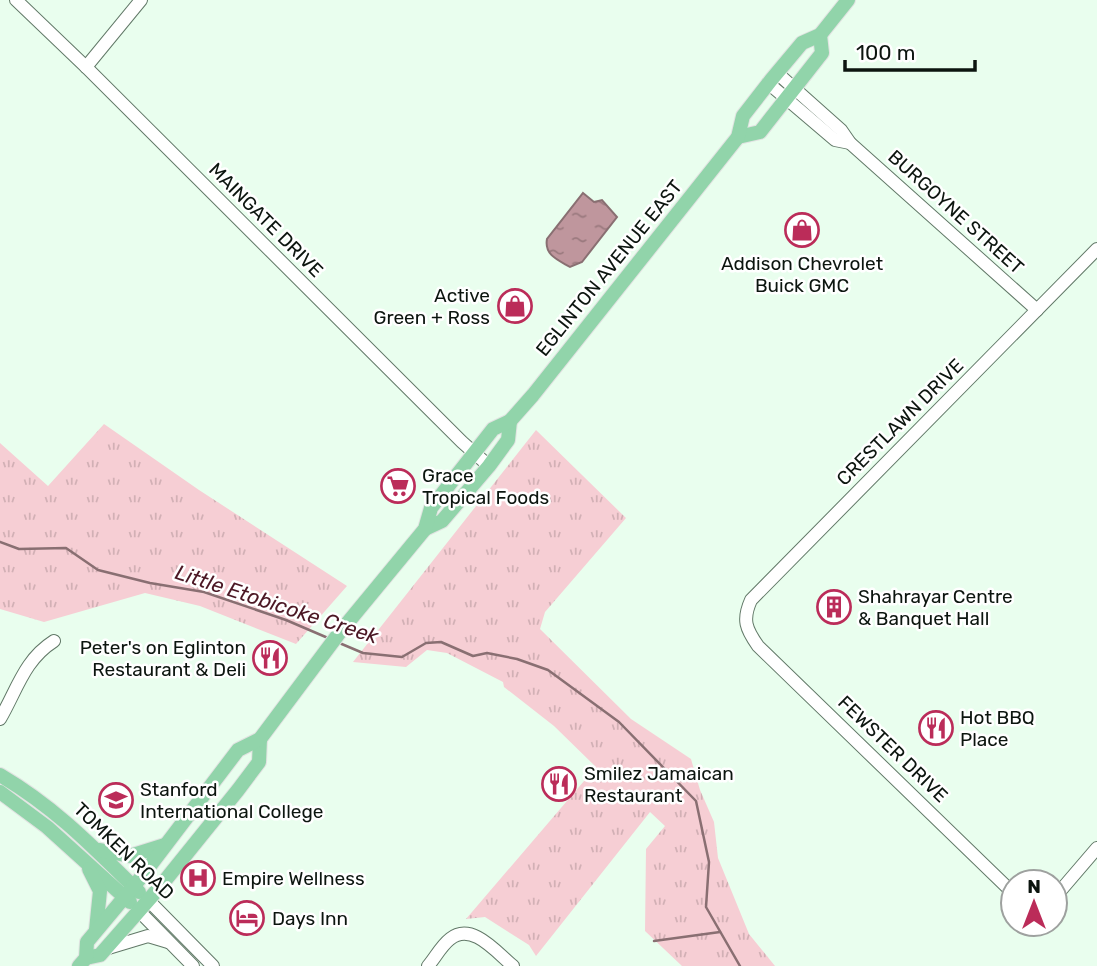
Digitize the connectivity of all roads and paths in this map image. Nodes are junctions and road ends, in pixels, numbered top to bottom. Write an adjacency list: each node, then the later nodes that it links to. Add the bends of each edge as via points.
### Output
1 (16, 0): 5 (street, MAINGATE DRIVE)
2 (141, 0): 5 (street)
3 (848, 0): 4 (main road, EGLINTON AVENUE EAST)
4 (820, 35): 6 (main road, EGLINTON AVENUE EAST, via 802,43); 7 (main road, EGLINTON AVENUE EAST, via 822,53)
5 (86, 67): 12 (street, MAINGATE DRIVE)
6 (772, 78): 7 (street, BURGOYNE STREET); 8 (main road, EGLINTON AVENUE EAST, via 743,116)
7 (791, 94): 8 (main road, EGLINTON AVENUE EAST, via 760,132); 10 (street, BURGOYNE STREET, via 835,140 850,143)
8 (738, 137): 11 (main road, EGLINTON AVENUE EAST)
9 (1097, 249): 10 (street, CRESTLAWN DRIVE)
10 (1037, 310): 15 (street, CRESTLAWN DRIVE, via 751,600)
11 (510, 421): 12 (main road, EGLINTON AVENUE EAST, via 493,429); 13 (main road, EGLINTON AVENUE EAST, via 508,440)
12 (474, 453): 13 (street, MAINGATE DRIVE); 14 (main road, EGLINTON AVENUE EAST, via 430,508)
13 (489, 466): 14 (main road, EGLINTON AVENUE EAST, via 442,521)
14 (425, 529): 18 (main road, EGLINTON AVENUE EAST)
15 (747, 630): 25 (street, FEWSTER DRIVE, via 758,646)
16 (54, 641): 17 (street, via 31,660)
17 (0, 719)
18 (260, 739): 21 (main road, EGLINTON AVENUE EAST, via 238,750); 28 (main road, EGLINTON AVENUE EAST, via 259,762)
19 (0, 775): 23 (main road, TOMKEN ROAD, via 49,807)
20 (0, 792): 24 (main road, TOMKEN ROAD)
21 (166, 845): 23 (main road, via 130,856); 27 (main road, EGLINTON AVENUE EAST)
22 (1097, 848): 26 (street)
23 (97, 849): 27 (main road, TOMKEN ROAD)
24 (83, 858): 27 (main road, TOMKEN ROAD); 29 (main road, via 100,891)
25 (999, 879)
26 (1069, 881)
27 (129, 891): 28 (main road, TOMKEN ROAD); 29 (main road, EGLINTON AVENUE EAST)
28 (143, 906): 30 (street, TOMKEN ROAD); 31 (main road, EGLINTON AVENUE EAST); 34 (street, TOMKEN ROAD)
29 (96, 932): 32 (main road, EGLINTON AVENUE EAST, via 87,942)
30 (169, 943): 31 (street, via 148,936); 33 (street, TOMKEN ROAD)
31 (104, 949): 32 (main road, EGLINTON AVENUE EAST)
32 (82, 962)
33 (193, 966)
34 (213, 966)
35 (428, 966): 36 (street, via 451,938 470,934 480,937)
36 (513, 966)

